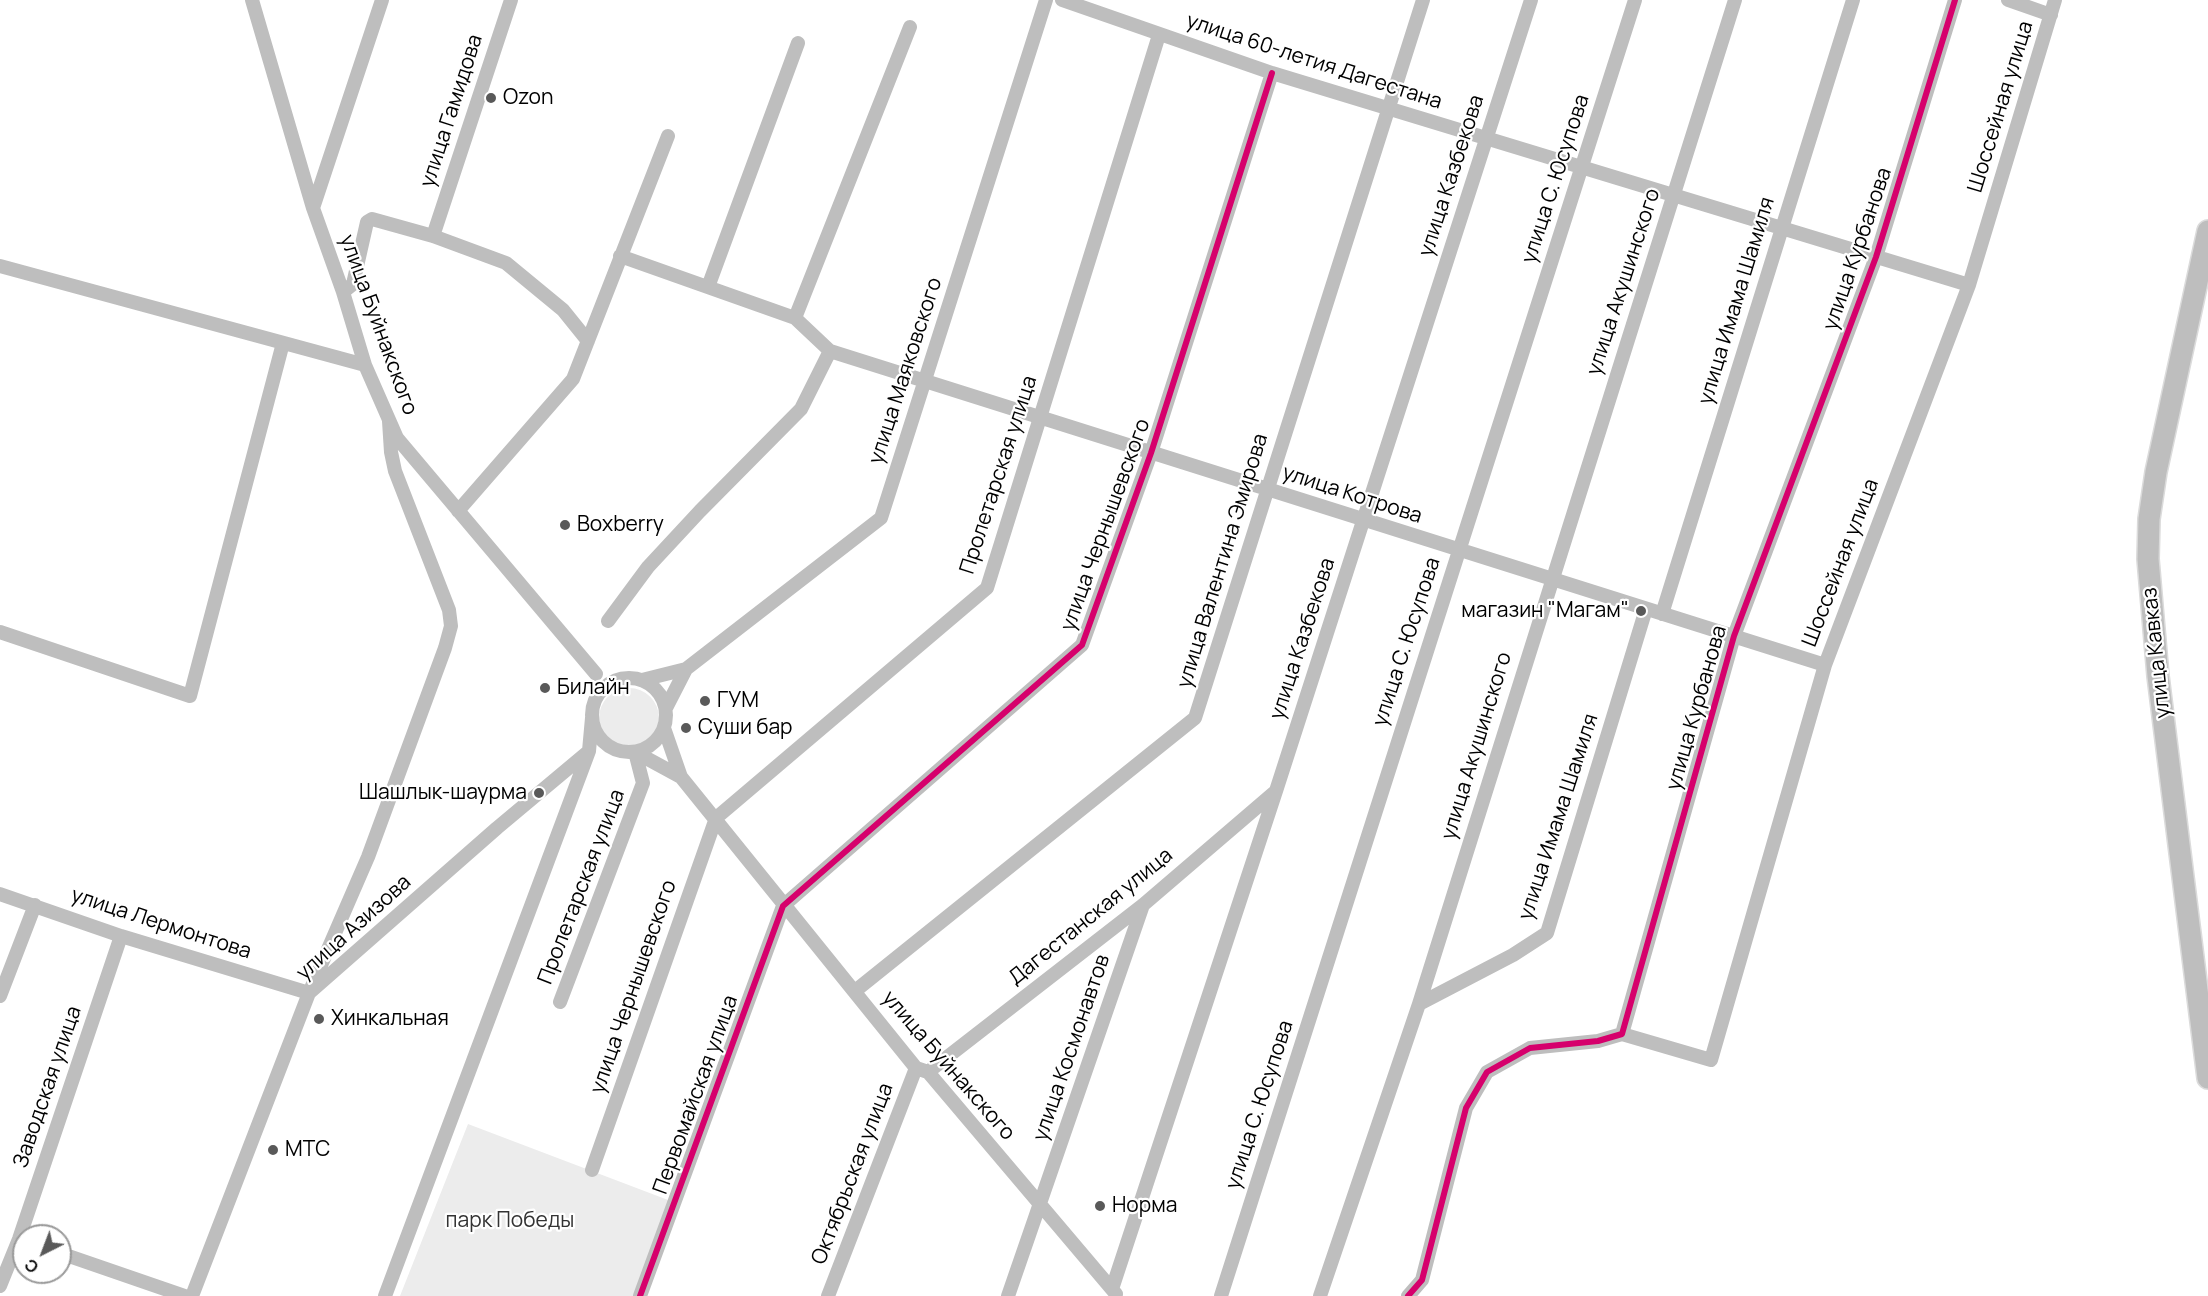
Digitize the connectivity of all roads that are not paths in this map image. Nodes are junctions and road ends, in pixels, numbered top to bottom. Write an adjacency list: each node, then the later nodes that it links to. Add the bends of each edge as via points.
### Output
1 (252, 0): 24 (street, улица Буйнакского)
2 (381, 0): 24 (street)
3 (511, 0): 27 (street, улица Гамидова)
4 (1046, 0): 39 (street, улица Маяковского)
5 (1062, 0): 16 (street, улица 60-летия Дагестана)
6 (1423, 0): 19 (street, улица Валентина Эмирова)
7 (1530, 0): 21 (street, улица Казбекова)
8 (1635, 0): 22 (street, улица С. Юсупова)
9 (1735, 0): 23 (street, улица Акушинского)
10 (1853, 0): 25 (street, улица Имама Шамиля)
11 (1955, 0): 29 (street, улица Курбанова)
12 (2008, 0): 14 (street)
13 (2055, 0): 14 (street, Шоссейная улица)
14 (2051, 15): 31 (street, Шоссейная улица)
15 (910, 27): 34 (street)
16 (1159, 35): 18 (street, улица 60-летия Дагестана); 40 (street, Пролетарская улица)
17 (798, 43): 32 (street)
18 (1272, 73): 19 (street, улица 60-летия Дагестана); 42 (street, улица Чернышевского)
19 (1387, 108): 21 (street, улица 60-летия Дагестана); 43 (street, улица Валентина Эмирова)
20 (668, 136): 28 (street)
21 (1486, 138): 22 (street, улица 60-летия Дагестана); 45 (street, улица Казбекова)
22 (1582, 168): 23 (street, улица 60-летия Дагестана); 46 (street, улица С. Юсупова)
23 (1673, 195): 25 (street, улица 60-летия Дагестана); 47 (street, улица Акушинского)
24 (313, 208): 33 (street, улица Буйнакского)
25 (1781, 228): 29 (street, улица 60-летия Дагестана); 49 (street, улица Имама Шамиля)
26 (2208, 231): 79 (highway, улица Кавказ, via 2156,472 2148,559 2158,676)
27 (434, 236): 33 (street, via 370,219 353,284); 35 (street, via 506,264 563,310)
28 (620, 256): 32 (street, улица Котрова); 35 (street)
29 (1876, 257): 31 (street, улица 60-летия Дагестана); 52 (street, улица Курбанова)
30 (0, 266): 36 (street)
31 (1969, 285): 53 (street, Шоссейная улица)
32 (708, 287): 34 (street, улица Котрова)
33 (343, 292): 38 (street, улица Буйнакского)
34 (795, 318): 37 (street, улица Котрова)
35 (588, 341): 44 (street, via 573,379)
36 (283, 343): 38 (street); 51 (street, via 190,696)
37 (830, 351): 39 (street, улица Котрова); 50 (street, via 801,409 648,567)
38 (365, 365): 41 (street, улица Буйнакского)
39 (925, 382): 40 (street, улица Котрова); 54 (street, улица Маяковского, via 881,518)
40 (1040, 418): 42 (street, улица Котрова); 66 (street, Пролетарская улица, via 987,588)
41 (389, 421): 44 (street, улица Буйнакского, via 397,438); 73 (street, via 395,471 449,610 451,626 368,857)
42 (1151, 453): 43 (street, улица Котрова); 70 (street, улица Чернышевского, via 1082,645)
43 (1267, 490): 45 (street, улица Котрова); 72 (street, улица Валентина Эмирова, via 1195,718)
44 (458, 510): 55 (street, улица Буйнакского)
45 (1364, 520): 46 (street, улица Котрова); 65 (street, улица Казбекова)
46 (1459, 550): 47 (street, улица Котрова); 93 (street, улица С. Юсупова)
47 (1551, 579): 48 (street, улица Котрова); 76 (street, улица Акушинского)
48 (1646, 609): 49 (street, улица Котрова); 76 (street, улица Имама Шамиля, via 1547,933)
49 (1662, 614): 52 (street, улица Котрова)
50 (608, 621)
51 (0, 632)
52 (1734, 636): 53 (street, улица Котрова); 77 (street, улица Курбанова)
53 (1825, 665): 77 (street, Шоссейная улица, via 1711,1060)
54 (686, 669): 57 (street); 58 (street)
55 (596, 674): 56 (street); 59 (street)
56 (619, 679): 57 (street); 59 (street, via 598,695)
57 (642, 680): 58 (street, via 661,696)
58 (666, 708): 60 (street)
59 (592, 712): 61 (street, via 595,730); 62 (street)
60 (664, 728): 63 (street, via 656,741); 64 (street)
61 (614, 749): 62 (street); 63 (street)
62 (589, 751): 73 (street, улица Азизова); 89 (street)
63 (635, 752): 64 (street); 75 (street, Пролетарская улица, via 643,783)
64 (681, 777): 66 (street, улица Буйнакского)
65 (1276, 791): 69 (street, Дагестанская улица); 86 (street, улица Казбекова)
66 (716, 819): 70 (street, улица Буйнакского); 80 (street, улица Чернышевского)
67 (0, 894): 68 (street, улица Лермонтова)
68 (35, 905): 71 (street, улица Лермонтова); 74 (street)
69 (1143, 905): 78 (street, Дагестанская улица); 81 (street, улица Космонавтов)
70 (783, 906): 72 (street, улица Буйнакского); 90 (street, Первомайская улица)
71 (121, 936): 73 (street, улица Лермонтова); 82 (street, Заводская улица)
72 (855, 991): 78 (street, улица Буйнакского)
73 (309, 993): 88 (street, улица Азизова)
74 (0, 996)
75 (560, 1002)
76 (1419, 1004): 94 (street, улица Акушинского)
77 (1622, 1034): 95 (street, via 1598,1041 1530,1048 1487,1071 1466,1108 1422,1280)
78 (922, 1070): 81 (street, улица Буйнакского); 91 (street, Октябрьская улица)
79 (2208, 1078)
80 (592, 1170)
81 (1041, 1205): 86 (street, улица Буйнакского); 92 (street, улица Космонавтов)
82 (26, 1224)
83 (72, 1257): 87 (street)
84 (12, 1260): 85 (street, Заводская улица)
85 (0, 1286)
86 (1115, 1292)
87 (186, 1296)
88 (192, 1296)
89 (385, 1296)
90 (640, 1296)
91 (828, 1296)
92 (1008, 1296)
93 (1221, 1296)
94 (1320, 1296)
95 (1408, 1296)

